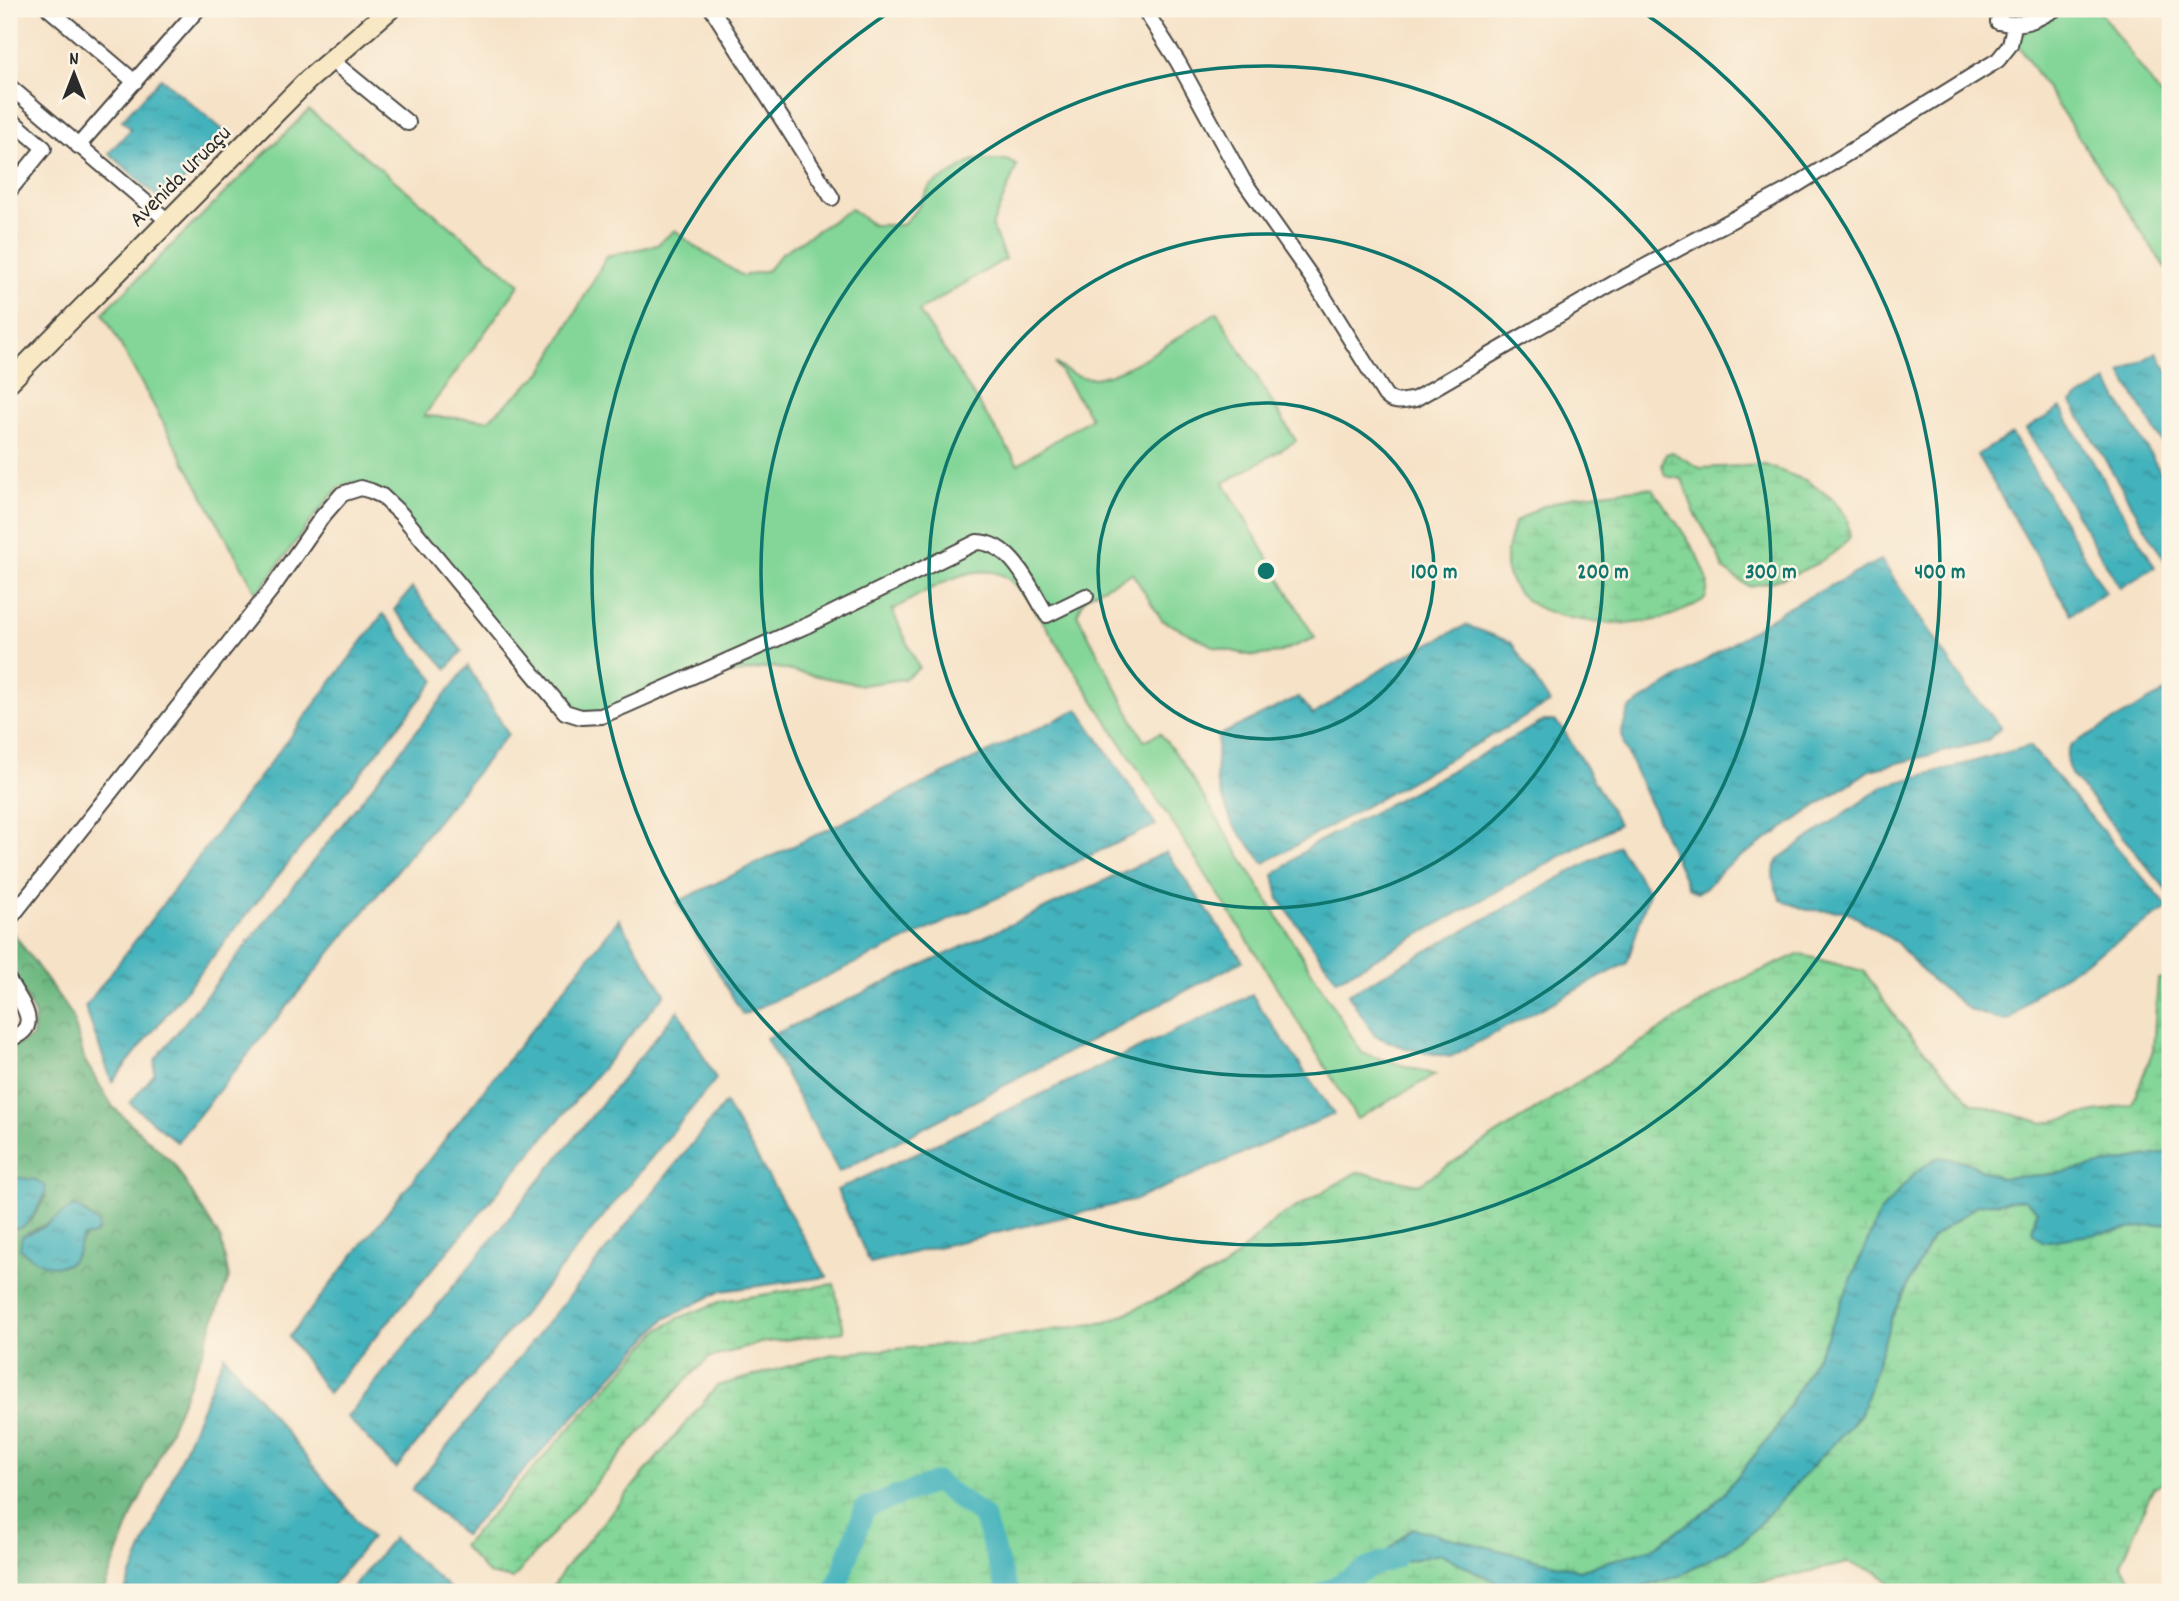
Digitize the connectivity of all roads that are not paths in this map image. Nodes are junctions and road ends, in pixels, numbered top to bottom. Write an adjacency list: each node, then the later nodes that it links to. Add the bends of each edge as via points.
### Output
1 (49, 9): 13 (street)
2 (176, 9): 8 (street)
3 (390, 9): 12 (street, Avenida Uruaçu)
4 (712, 9): 19 (street)
5 (1144, 9): 11 (street, via 1243,180 1312,278 1385,395 1396,402 1415,399 1616,282 1790,189 1998,60)
6 (1990, 9): 9 (street)
7 (2055, 9): 10 (street, via 2033,22)
8 (193, 14): 13 (street)
9 (1998, 22): 10 (street); 11 (street)
10 (2014, 26): 11 (street)
11 (2010, 45)
12 (331, 60): 16 (street); 20 (street, Avenida Uruaçu)
13 (135, 82): 17 (street)
14 (9, 86): 17 (street)
15 (9, 118): 18 (street, via 44,148)
16 (408, 123)
17 (78, 146): 20 (street)
18 (9, 191)
19 (832, 198)
20 (168, 221): 21 (street, Avenida Uruaçu)
21 (9, 382)
22 (1086, 596): 23 (street, via 1047,615 1012,560 991,543 977,542 681,682 601,716 580,717 565,712 401,514 382,496 353,489 342,494 322,517 271,590)
23 (9, 920)
24 (9, 981): 25 (street, via 28,1018 20,1035)
25 (9, 1039)

